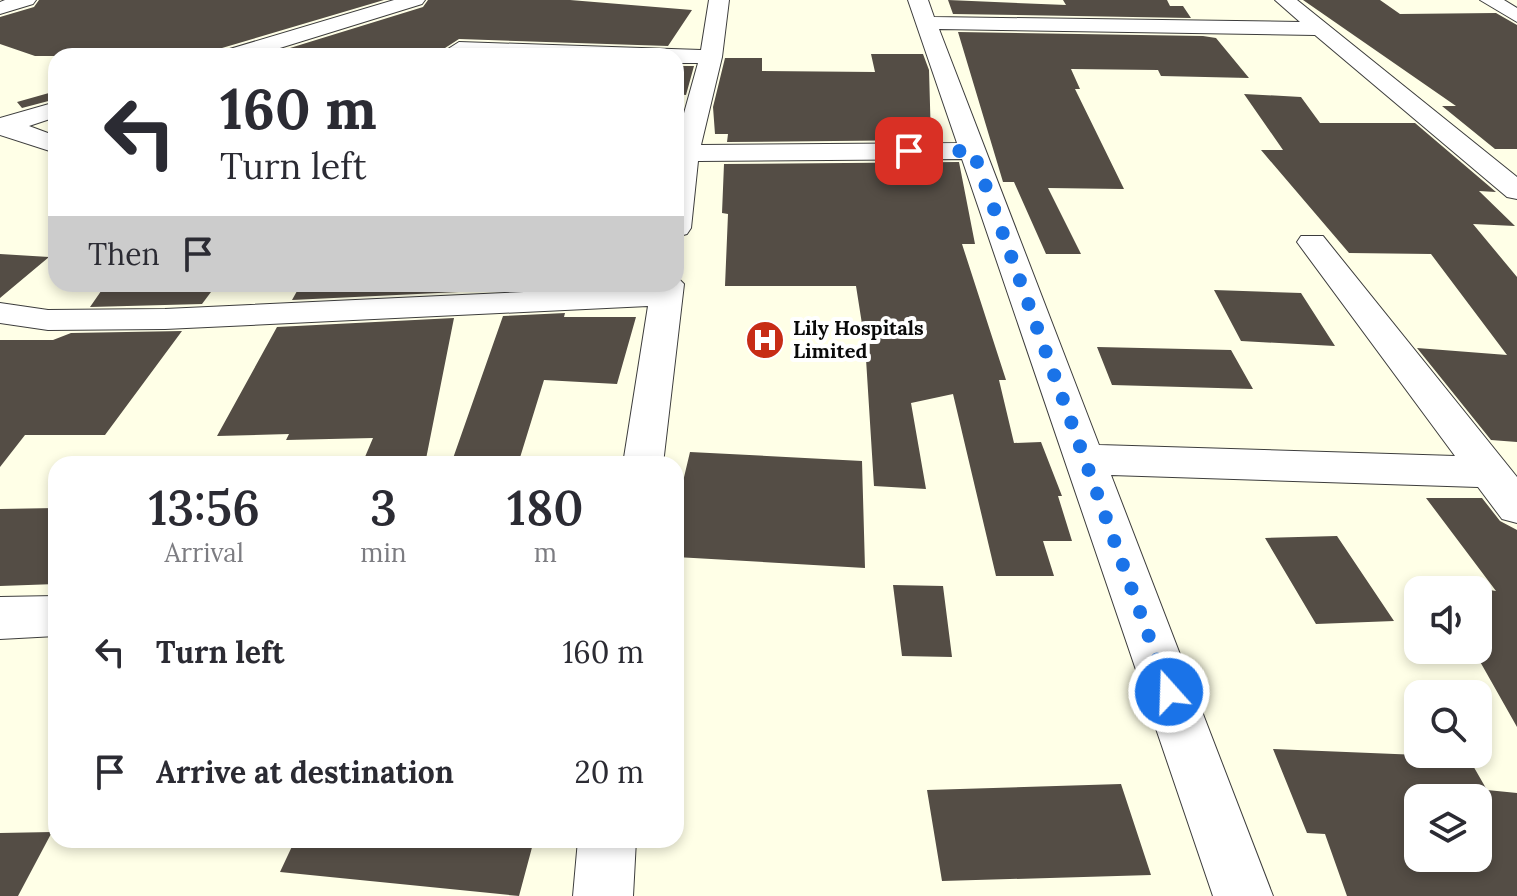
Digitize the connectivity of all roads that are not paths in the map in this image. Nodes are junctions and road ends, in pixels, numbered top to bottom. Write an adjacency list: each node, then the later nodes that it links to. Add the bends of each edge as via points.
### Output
1 (26, 0): 6 (street)
2 (415, 0): 10 (street)
3 (719, 0): 12 (street)
4 (1285, 0): 9 (street)
5 (1490, 0): 8 (street)
6 (0, 8)
7 (922, 11): 9 (street); 17 (street)
8 (1517, 16)
9 (1321, 29): 19 (street)
10 (257, 48)
11 (684, 56): 12 (street)
12 (711, 57): 16 (street)
13 (48, 112): 14 (street)
14 (2, 126): 15 (street)
15 (48, 142)
16 (684, 143)
17 (973, 151): 18 (street); 25 (street)
18 (684, 153)
19 (1517, 191)
20 (1312, 242): 26 (street)
21 (633, 292): 23 (street, via 165,319 48,320)
22 (668, 292): 24 (street)
23 (0, 313)
24 (644, 456)
25 (1085, 459): 26 (street); 32 (street)
26 (1490, 472): 27 (street)
27 (1517, 507)
28 (48, 616): 29 (street)
29 (0, 618)
30 (606, 848): 31 (street)
31 (603, 896)
32 (1243, 896)

